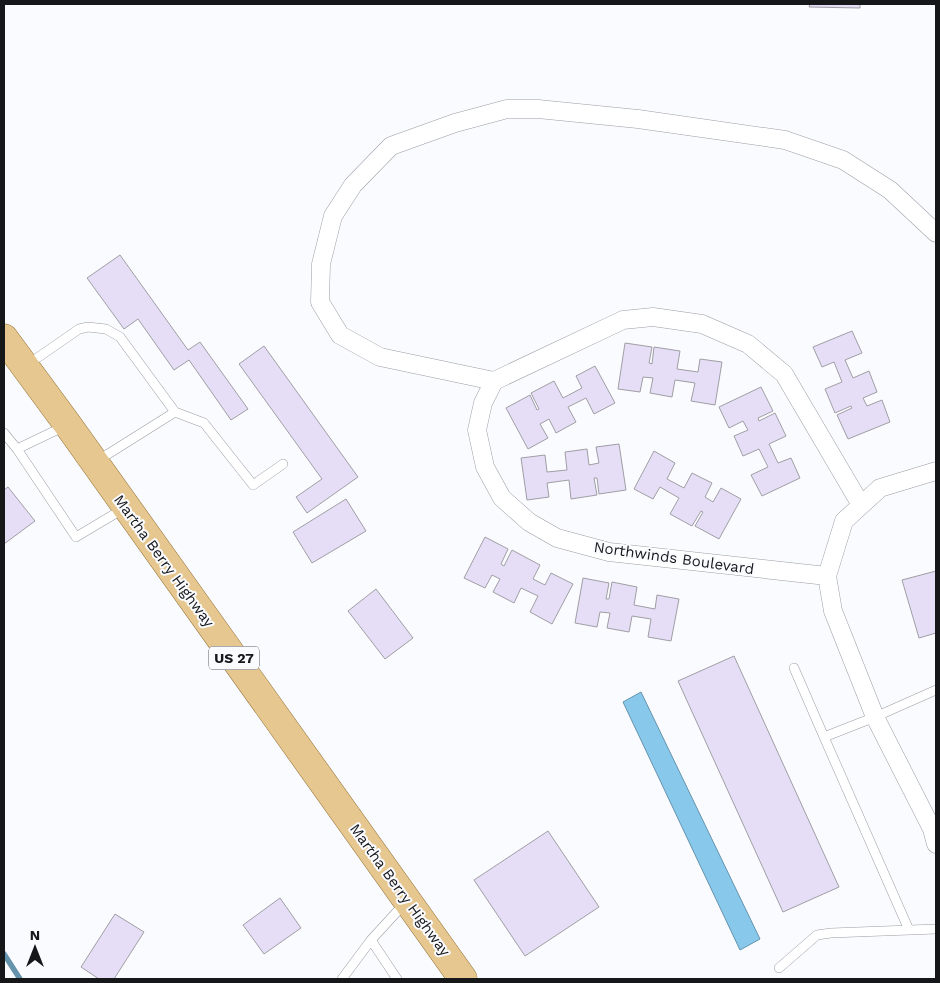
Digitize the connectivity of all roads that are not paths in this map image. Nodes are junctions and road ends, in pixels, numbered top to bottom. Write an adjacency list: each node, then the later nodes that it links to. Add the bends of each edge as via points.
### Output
1 (936, 233): 4 (street, via 890,190 844,160 785,140 638,119 538,109 507,109 455,123 391,146 353,184 333,216 321,264 320,302 340,335 380,357)
2 (4, 338): 3 (main road, Martha Berry Highway / US 27)
3 (25, 367): 5 (lane, via 79,329 106,329 120,337); 6 (main road, Martha Berry Highway / US 27)
4 (494, 381): 12 (street, via 624,320 653,317 702,324 748,344 784,374); 14 (street, Northwinds Boulevard, via 482,403 477,430 485,466 502,498 529,522 557,538 609,552)
5 (175, 412): 9 (lane); 10 (lane, via 204,423 253,485)
6 (68, 425): 8 (lane); 9 (main road, Martha Berry Highway / US 27)
7 (4, 433): 8 (lane)
8 (17, 449): 13 (lane, via 76,537)
9 (95, 463): 13 (main road, Martha Berry Highway / US 27)
10 (283, 464)
11 (936, 471): 12 (street, via 880,488)
12 (862, 505): 14 (street, via 844,521)
13 (126, 507): 20 (main road, Martha Berry Highway / US 27)
14 (827, 576): 17 (street, via 833,611)
15 (794, 668): 18 (lane)
16 (936, 690): 17 (lane)
17 (875, 717): 18 (lane); 19 (street, via 932,829)
18 (824, 737): 22 (lane)
19 (936, 844)
20 (407, 901): 23 (lane); 27 (main road, Martha Berry Highway / US 27)
21 (936, 929): 22 (lane)
22 (909, 930): 24 (lane, via 817,935)
23 (371, 940): 25 (lane); 26 (lane)
24 (779, 968)
25 (342, 979)
26 (397, 979)
27 (463, 979)

